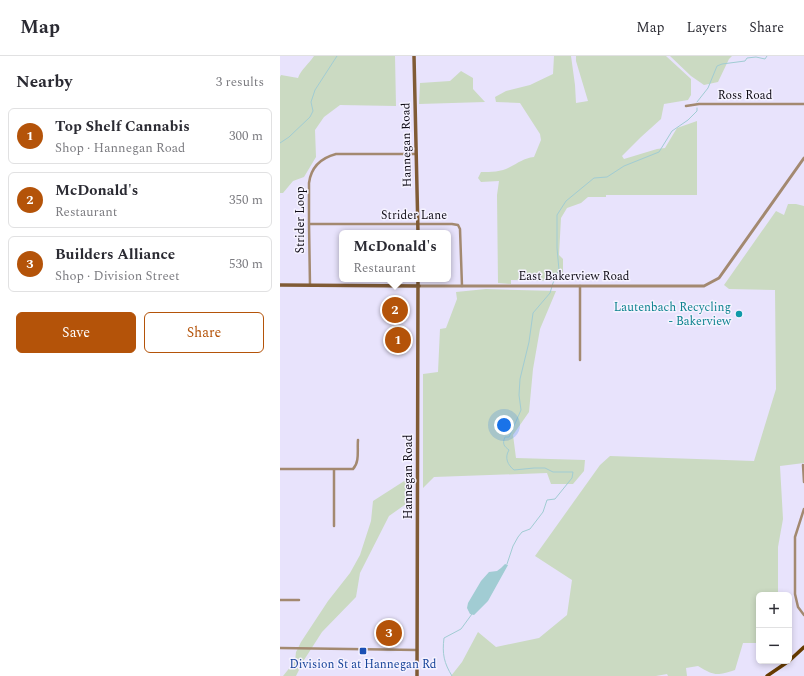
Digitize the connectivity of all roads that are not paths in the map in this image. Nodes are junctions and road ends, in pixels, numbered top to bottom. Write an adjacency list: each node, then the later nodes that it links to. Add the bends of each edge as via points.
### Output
1 (414, 56): 4 (main road, Hannegan Road)
2 (804, 104): 3 (street, Ross Road)
3 (686, 106)
4 (416, 154): 6 (street, Strider Loop, via 327,156 316,165 310,176); 7 (main road, Hannegan Road)
5 (804, 158): 14 (street, East Bakerview Road, via 719,278 704,286)
6 (308, 224): 7 (street, Strider Lane); 11 (street, Strider Loop)
7 (418, 224): 8 (main road, Hannegan Road); 13 (street, Strider Lane, via 452,224 459,227)
8 (418, 230)
9 (418, 282): 12 (main road, Hannegan Road)
10 (280, 285): 11 (main road, East Bakerview Road)
11 (310, 285): 12 (main road, East Bakerview Road)
12 (419, 286): 13 (street, East Bakerview Road); 28 (main road, Hannegan Road)
13 (462, 286): 14 (street, East Bakerview Road)
14 (580, 286): 15 (street)
15 (580, 360)
16 (358, 440): 19 (street, via 356,466 353,469)
17 (803, 465): 20 (street)
18 (280, 469): 19 (street)
19 (334, 469): 22 (street)
20 (804, 481)
21 (804, 509): 25 (street, via 795,537 795,594 798,607)
22 (334, 526)
23 (280, 600): 24 (street)
24 (299, 600)
25 (804, 615)
26 (280, 648): 28 (street)
27 (804, 648): 29 (main road)
28 (418, 650): 32 (main road, Hannegan Road)
29 (792, 658)
30 (785, 664): 31 (main road)
31 (779, 668): 33 (main road); 34 (main road)
32 (417, 676)
33 (767, 676)
34 (776, 676)

